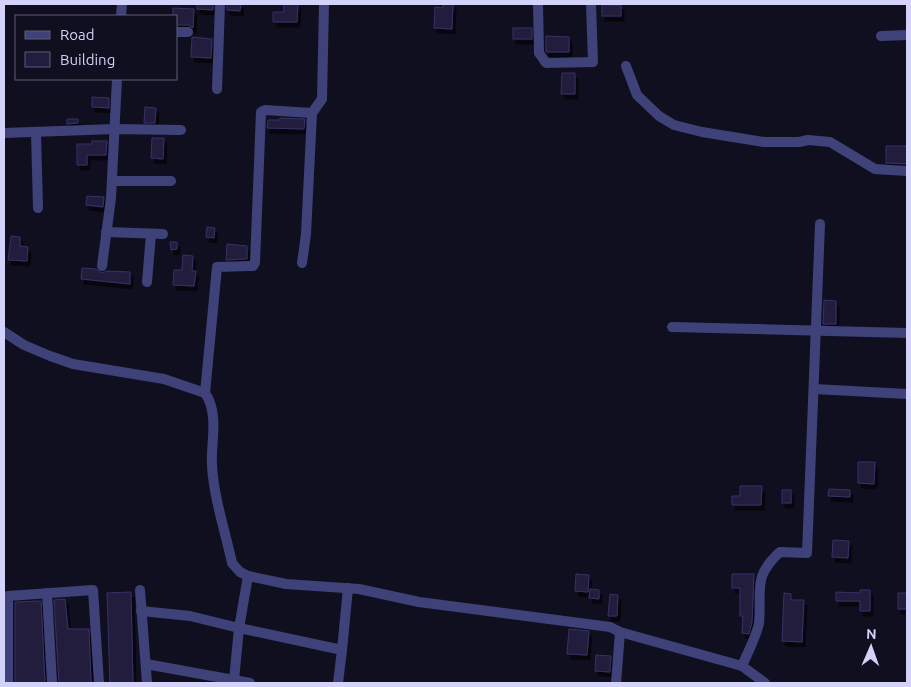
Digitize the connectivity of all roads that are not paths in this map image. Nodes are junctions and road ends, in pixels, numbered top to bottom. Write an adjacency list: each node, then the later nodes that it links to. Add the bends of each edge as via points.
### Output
1 (220, 4): 11 (street)
2 (324, 4): 12 (street, via 322,99)
3 (538, 4): 4 (street, via 539,53 546,63 593,62)
4 (591, 4)
5 (178, 32): 6 (street)
6 (188, 32)
7 (907, 35): 8 (street)
8 (881, 36)
9 (626, 66): 17 (street, via 637,95 674,125 764,142 830,142 875,169)
10 (117, 80): 13 (street)
11 (217, 89)
12 (312, 113): 25 (street); 33 (street, via 261,112 255,263 253,266 217,267)
13 (115, 130): 14 (street); 16 (street); 18 (street)
14 (181, 130)
15 (4, 133): 16 (street)
16 (36, 133): 20 (street)
17 (907, 171)
18 (112, 181): 19 (street); 22 (street)
19 (171, 181)
20 (38, 208)
21 (820, 224): 29 (street)
22 (106, 232): 23 (street); 26 (street)
23 (151, 234): 24 (street); 27 (street)
24 (163, 234)
25 (302, 263)
26 (102, 266)
27 (147, 282)
28 (672, 327): 29 (street)
29 (817, 330): 31 (street); 32 (street)
30 (4, 332): 33 (street, via 24,345 73,364 164,380)
31 (907, 333)
32 (814, 389): 34 (street); 44 (street, via 808,553 780,552 771,560 759,582 758,624)
33 (205, 393): 35 (street, via 214,427 213,477 232,564)
34 (907, 394)
35 (248, 576): 36 (street, via 286,584); 40 (street)
36 (348, 588): 41 (street, via 419,602 601,625); 42 (street)
37 (140, 590): 39 (street)
38 (47, 593): 46 (street, via 10,595 7,598); 47 (street); 48 (street, via 93,590)
39 (141, 610): 40 (street, via 190,616); 43 (street)
40 (239, 628): 42 (street); 45 (street)
41 (620, 632): 44 (street); 52 (street)
42 (342, 650): 51 (street)
43 (146, 664): 45 (street); 49 (street)
44 (742, 666): 53 (street)
45 (234, 680): 50 (street)
46 (8, 683)
47 (52, 683)
48 (99, 683)
49 (147, 683)
50 (250, 683)
51 (338, 683)
52 (616, 683)
53 (765, 683)

